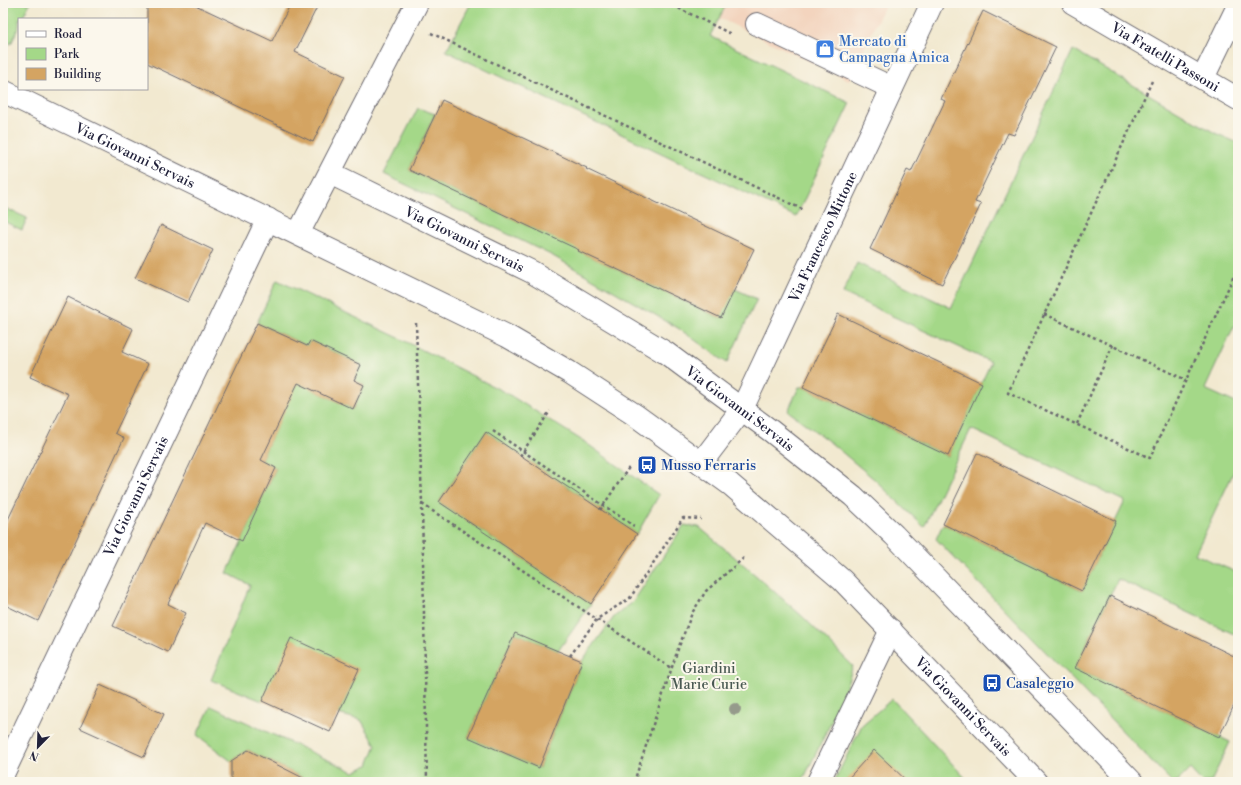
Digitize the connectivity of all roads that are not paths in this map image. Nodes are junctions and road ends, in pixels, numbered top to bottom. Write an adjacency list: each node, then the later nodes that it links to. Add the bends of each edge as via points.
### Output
1 (417, 3): 10 (street)
2 (932, 3): 7 (street, Via Francesco Mittone)
3 (1073, 3): 6 (street, Via Fratelli Passoni)
4 (1238, 6): 6 (street)
5 (757, 24): 7 (street)
6 (1203, 78): 9 (street, Via Fratelli Passoni)
7 (892, 88): 13 (street, Via Francesco Mittone)
8 (3, 91): 11 (street, Via Giovanni Servais)
9 (1238, 99)
10 (330, 173): 12 (street); 13 (street, Via Giovanni Servais, via 532,272 666,353)
11 (268, 219): 12 (street, Via Giovanni Servais); 16 (street, Via Giovanni Servais)
12 (298, 234): 14 (street, Via Giovanni Servais, via 507,336 635,415)
13 (742, 409): 14 (street, Via Francesco Mittone); 19 (street, Via Giovanni Servais, via 853,496 894,535)
14 (701, 463): 15 (street, Via Giovanni Servais, via 730,484 842,580)
15 (891, 630): 17 (street); 18 (street, Via Giovanni Servais)
16 (3, 774)
17 (818, 782)
18 (1036, 782)
19 (1132, 782)

